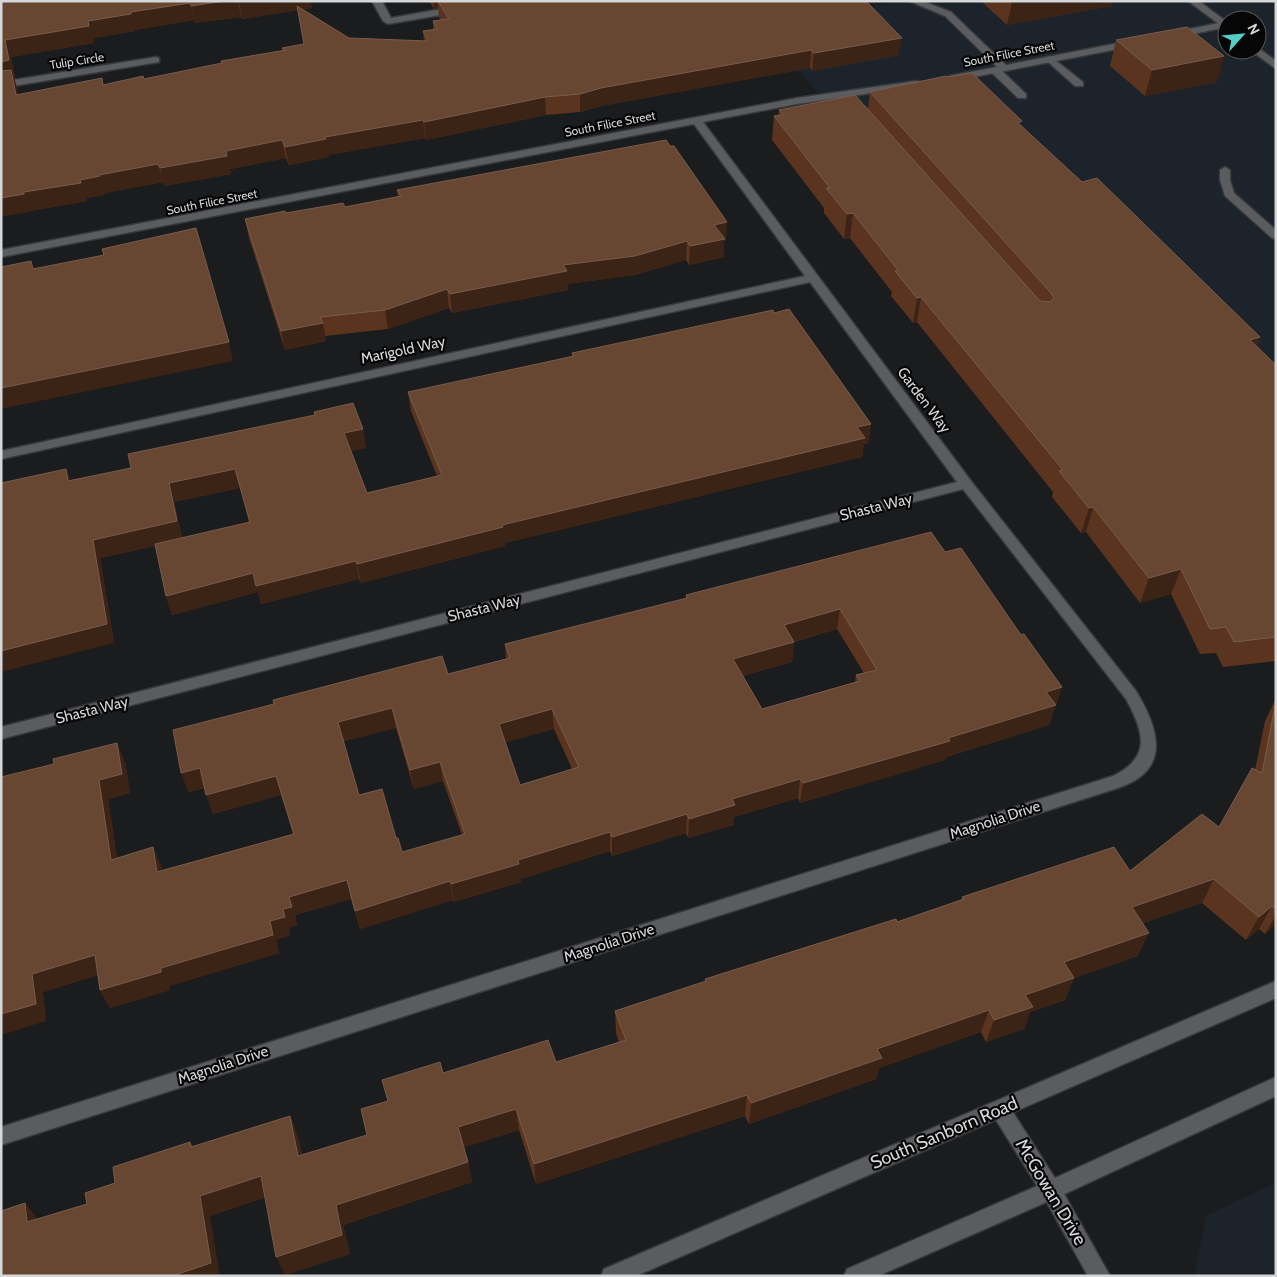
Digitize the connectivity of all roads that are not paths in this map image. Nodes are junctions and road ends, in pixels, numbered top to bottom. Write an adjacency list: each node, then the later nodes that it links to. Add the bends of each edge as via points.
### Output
1 (377, 1): 4 (street, via 388,21)
2 (914, 1): 11 (street, via 948,14)
3 (1193, 1): 5 (street)
4 (470, 7)
5 (1217, 19)
6 (1217, 28): 7 (street)
7 (1166, 36)
8 (1147, 40): 9 (street, South Filice Street)
9 (1050, 59): 11 (street, South Filice Street); 12 (street)
10 (156, 60): 13 (street, Tulip Circle)
11 (999, 69): 14 (street, South Filice Street); 15 (street)
12 (1079, 84)
13 (1, 85)
14 (839, 94): 16 (street); 17 (street, South Filice Street)
15 (1022, 96)
16 (848, 104)
17 (696, 120): 20 (street, South Filice Street); 21 (street, Garden Way)
18 (1225, 170): 19 (street, via 1229,194)
19 (1276, 236)
20 (1, 254)
21 (811, 278): 22 (street, Marigold Way); 23 (street, Garden Way)
22 (1, 455)
23 (966, 484): 24 (street, Garden Way); 25 (street, Shasta Way)
24 (1131, 695): 29 (street, Magnolia Drive, via 1147,728 1149,742 1146,757 1137,770 1118,781)
25 (1, 733)
26 (1276, 989): 28 (street, South Sanborn Road)
27 (1276, 1086): 30 (street)
28 (1000, 1109): 30 (street, McGowan Drive); 31 (street, South Sanborn Road)
29 (1, 1136)
30 (1051, 1190): 32 (street); 33 (street, McGowan Drive)
31 (611, 1276)
32 (854, 1276)
33 (1100, 1276)

